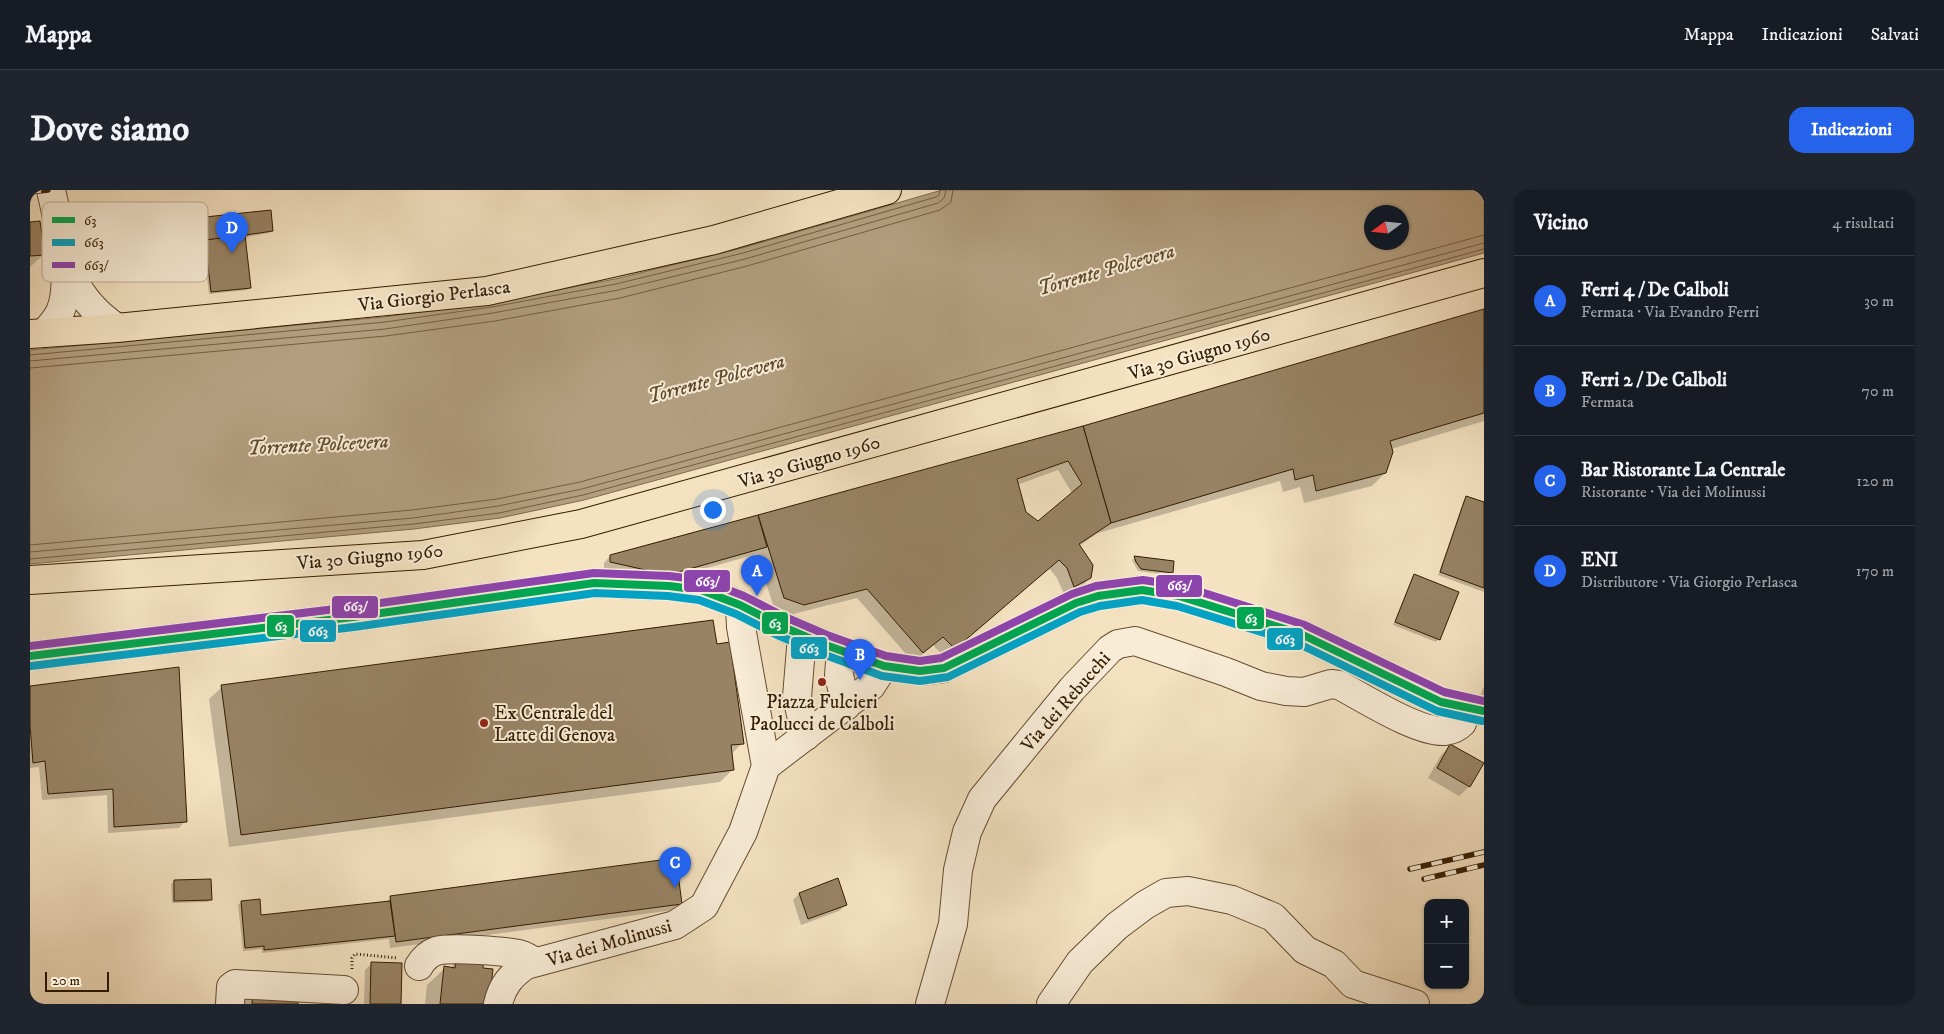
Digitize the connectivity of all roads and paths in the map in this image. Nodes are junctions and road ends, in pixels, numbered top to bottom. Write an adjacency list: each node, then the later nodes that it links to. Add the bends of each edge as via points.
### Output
1 (887, 190): 5 (main road, Via Giorgio Perlasca, via 714,240 487,291)
2 (1484, 273): 7 (main road, Via 30 Giugno 1960, via 581,524 423,554)
3 (65, 282): 6 (street, via 61,311 52,325)
4 (74, 282): 5 (street, via 91,307)
5 (117, 328): 6 (main road, Via Giorgio Perlasca)
6 (37, 333)
7 (30, 580)
8 (740, 604): 9 (main road); 11 (main road, via 701,590 594,583 353,617); 16 (street, via 741,627)
9 (802, 636): 10 (main road); 15 (street, via 797,697)
10 (841, 650): 12 (main road); 13 (street, via 839,675)
11 (30, 656)
12 (884, 666): 13 (street, via 871,686); 14 (main road, via 920,672 944,668 1076,603 1098,596 1142,590 1179,596 1301,634 1442,702)
13 (846, 706): 15 (street)
14 (1475, 709): 22 (street, Via dei Rebucchi, via 1457,727 1434,730 1414,724 1339,685 1331,684 1304,692 1286,691 1261,686 1135,642 1110,648 982,799 967,832 958,870 953,924)
15 (806, 736): 16 (street)
16 (766, 766): 17 (street, Via dei Molinussi, via 743,832 704,906 675,925)
17 (535, 962): 18 (street, Via dei Molinussi, via 522,955 444,950 423,959); 21 (street, Via dei Molinussi, via 513,974)
18 (419, 966): 19 (path, via 401,958 355,954 350,989)
19 (344, 990): 20 (street, via 236,984 231,987)
20 (230, 1004)
21 (498, 1004)
22 (930, 1004)
23 (1051, 1004): 24 (street, via 1080,962 1118,926 1166,893 1188,891 1232,900 1273,917 1305,950 1334,964 1353,984)
24 (1415, 1004)

